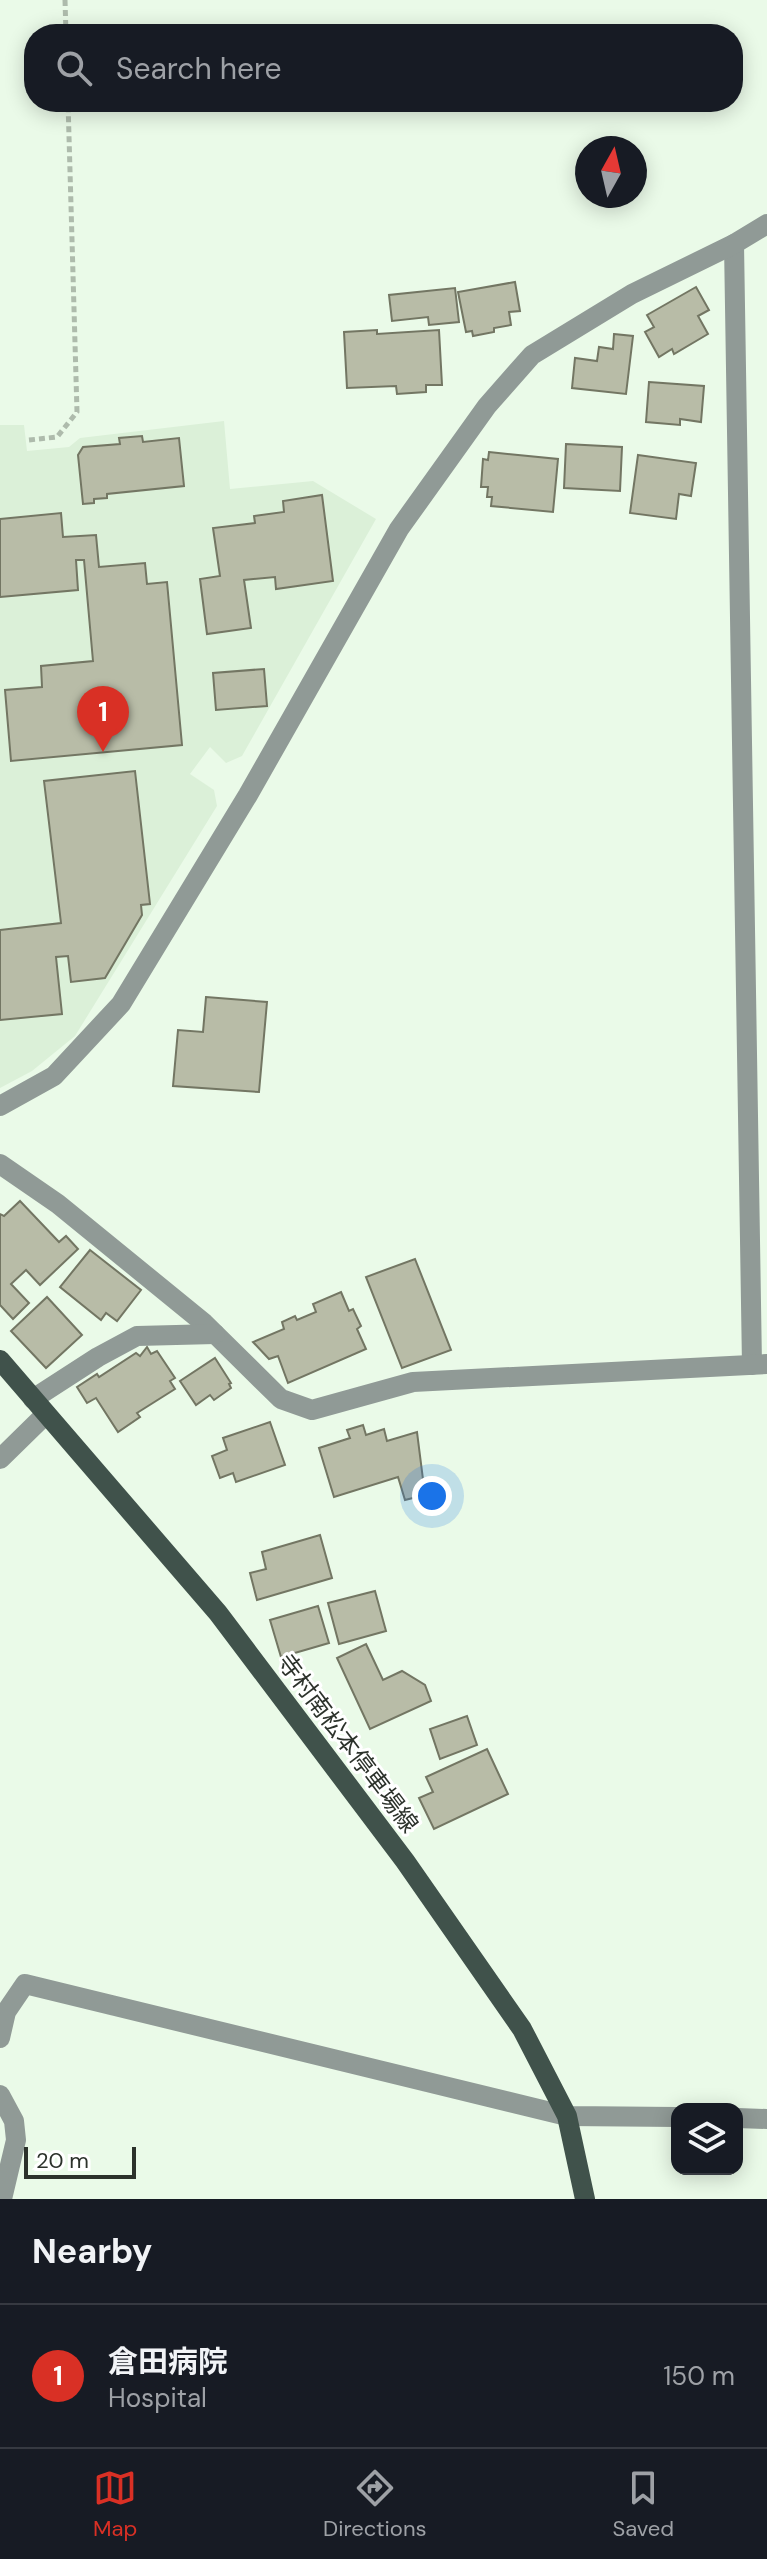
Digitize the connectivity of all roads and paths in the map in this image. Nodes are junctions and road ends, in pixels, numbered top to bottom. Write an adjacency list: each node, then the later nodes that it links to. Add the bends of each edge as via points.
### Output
1 (65, 0): 2 (path)
2 (66, 24)
3 (68, 112): 6 (path, via 77,412 57,437)
4 (767, 224): 5 (street)
5 (734, 244): 7 (street, via 632,294 532,355 487,406 399,529 248,795 121,1004 54,1076); 11 (street)
6 (29, 440)
7 (0, 1106)
8 (0, 1164): 9 (street, via 58,1204)
9 (215, 1334): 11 (street, via 281,1399 312,1410 413,1382); 12 (street, via 137,1336)
10 (0, 1360): 12 (main road, 寺村南松本停車場線)
11 (760, 1364)
12 (40, 1406): 13 (street); 16 (main road, 寺村南松本停車場線, via 218,1613 405,1861 522,2029)
13 (0, 1459)
14 (0, 2038): 16 (street, via 6,2012 25,1984)
15 (0, 2095): 20 (street, via 14,2121 16,2140)
16 (567, 2116): 17 (street); 21 (main road, 寺村南松本停車場線)
17 (671, 2117)
18 (743, 2118): 19 (street)
19 (767, 2119)
20 (2, 2199)
21 (585, 2199)

